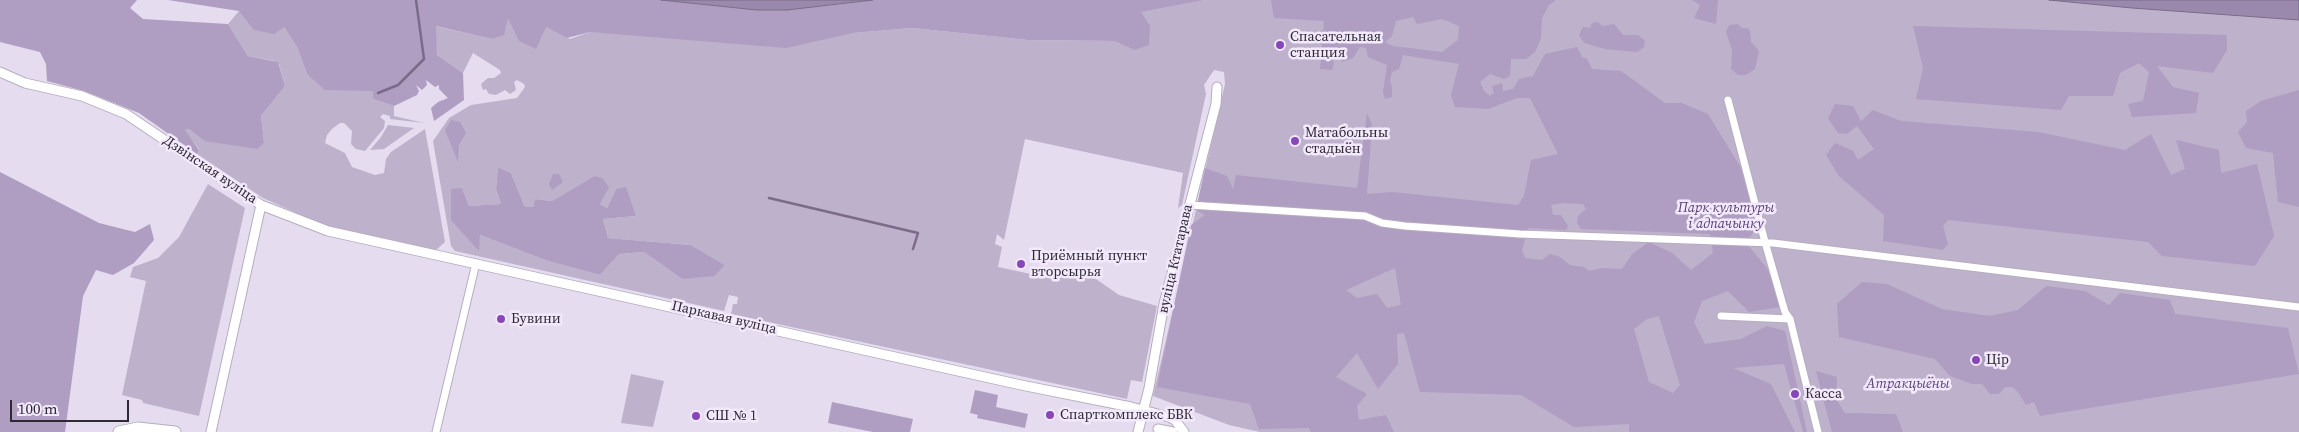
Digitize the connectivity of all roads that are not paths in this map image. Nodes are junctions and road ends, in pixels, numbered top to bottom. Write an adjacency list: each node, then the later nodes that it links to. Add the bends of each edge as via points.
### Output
1 (0, 72): 4 (street, Дзвінская вуліца, via 25,83 82,96 131,116)
2 (1217, 87): 5 (street, вуліца Ктатарава, via 1216,104)
3 (1728, 100): 6 (street)
4 (261, 205): 7 (street, Паркавая вуліца, via 328,231); 15 (street, Дзвінская вуліца)
5 (1189, 205): 6 (street, via 1365,216 1382,223 1405,226 1520,234); 11 (street, вуліца Ктатарава, via 1164,304)
6 (1765, 242): 8 (street); 10 (street, via 1785,312)
7 (476, 263): 11 (street, Паркавая вуліца); 16 (street)
8 (2299, 308)
9 (1721, 316): 10 (street)
10 (1790, 319): 20 (street)
11 (1143, 410): 17 (street, вуліца Ктатарава); 19 (street, Паркавая вуліца, via 1175,420)
12 (1158, 429): 18 (street)
13 (119, 432): 14 (street, via 138,428)
14 (174, 432)
15 (211, 432)
16 (436, 432)
17 (1138, 432)
18 (1173, 432)
19 (1184, 432)
20 (1818, 432)

